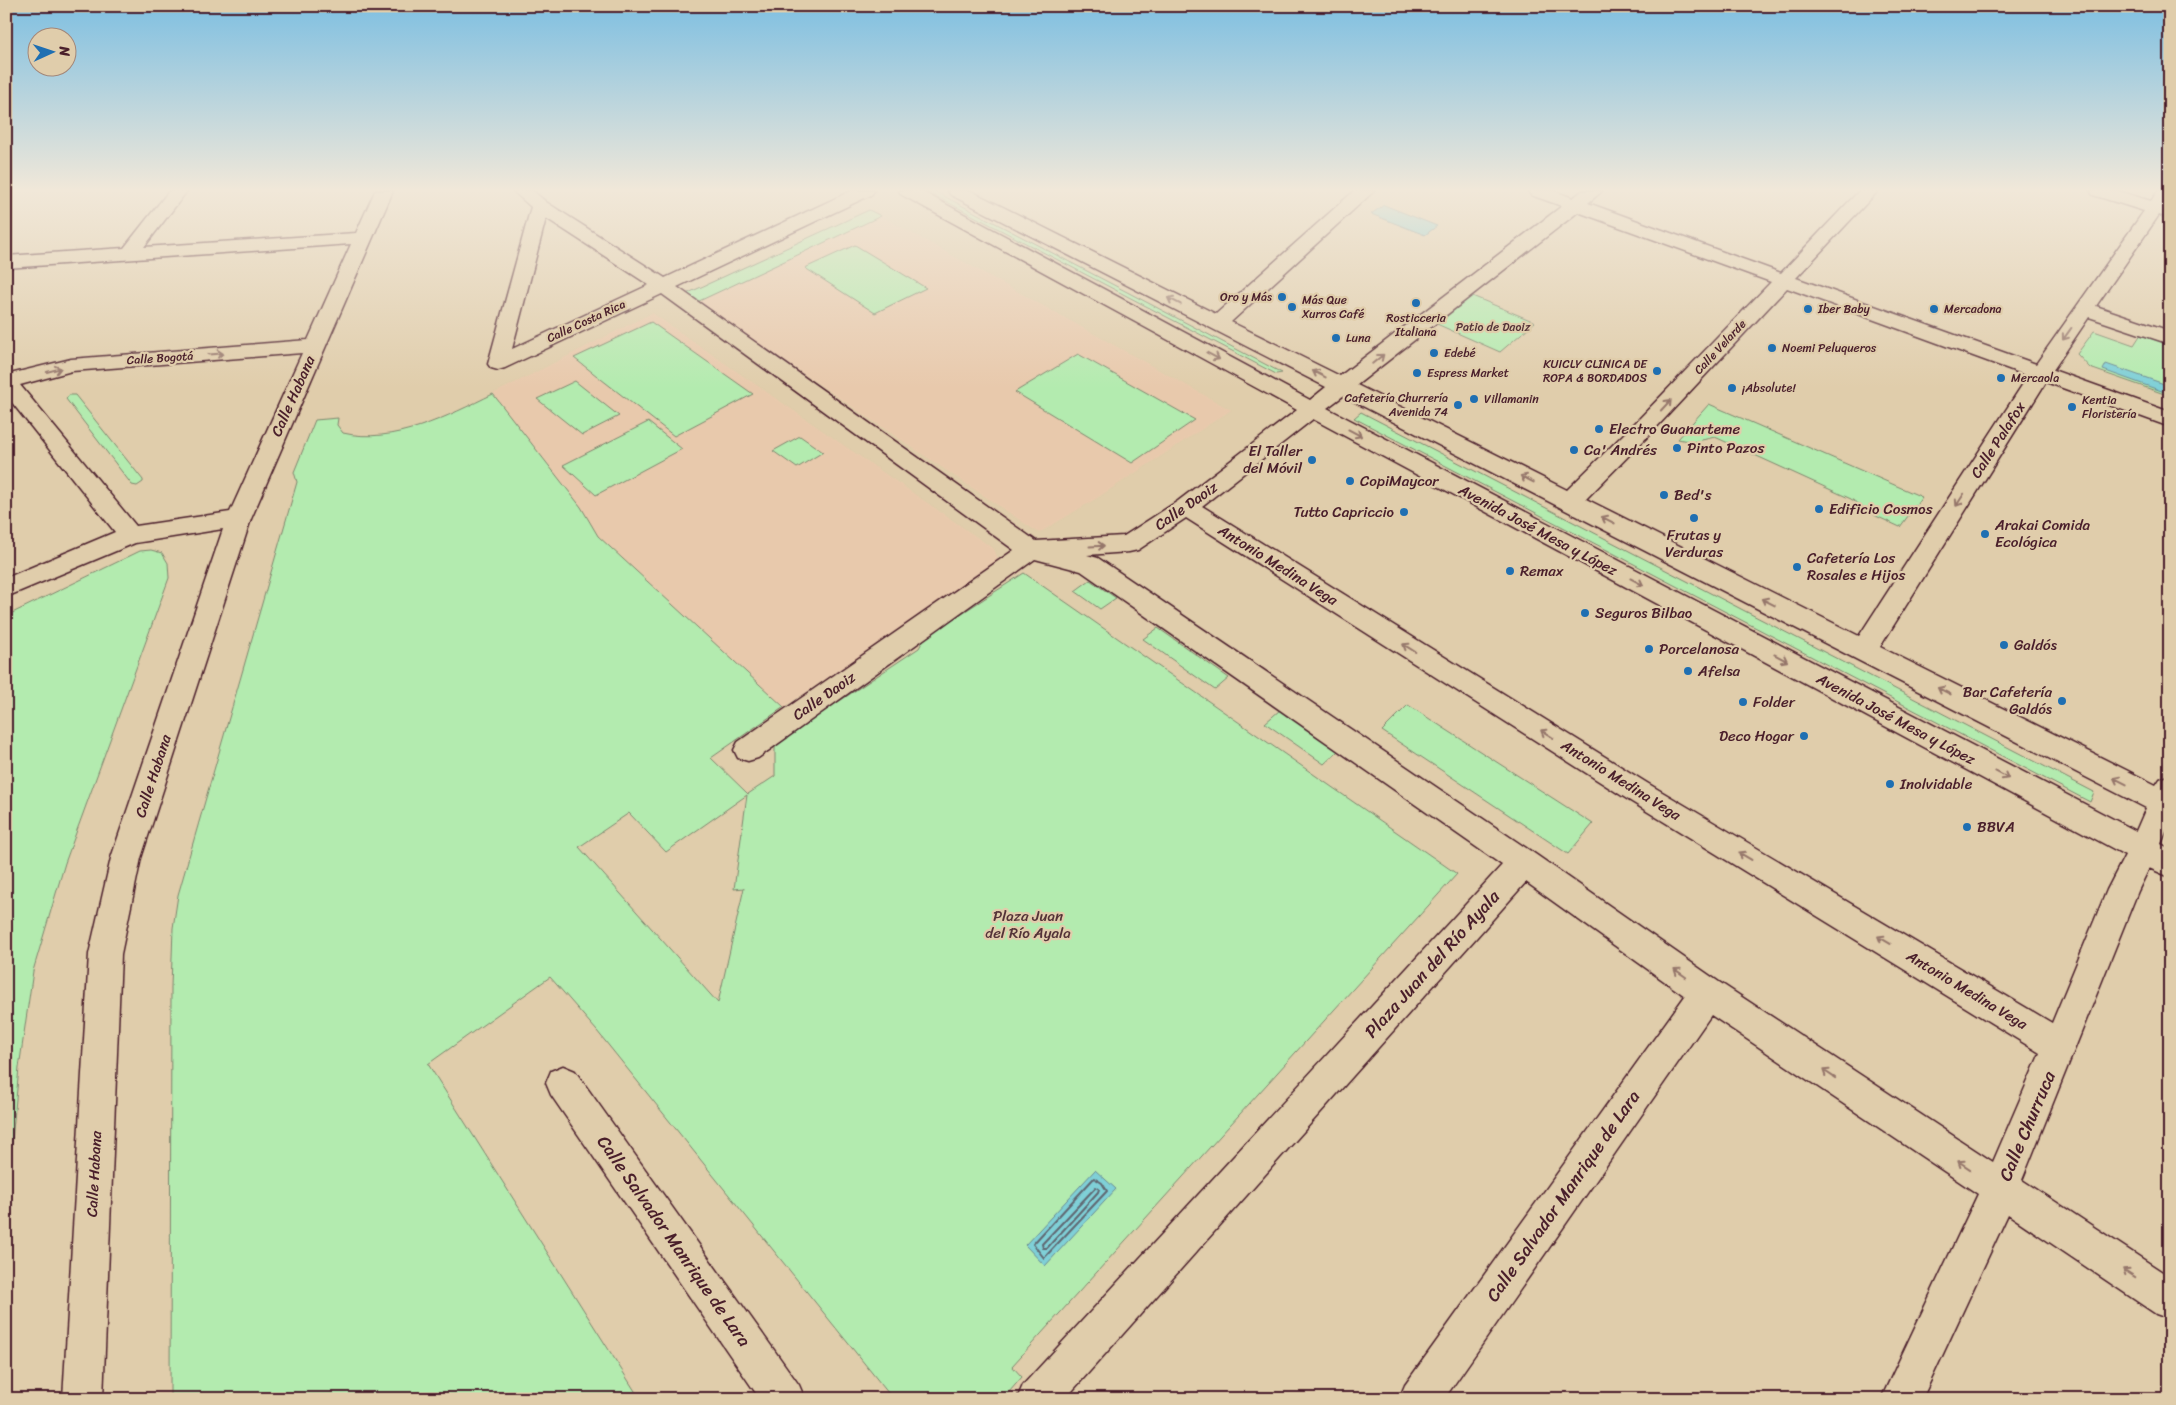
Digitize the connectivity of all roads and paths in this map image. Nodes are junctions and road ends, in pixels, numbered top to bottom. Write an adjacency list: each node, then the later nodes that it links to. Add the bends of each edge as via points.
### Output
1 (90, 257): 13 (street)
2 (355, 257): 19 (street, Calle Habana)
3 (527, 257): 15 (street, Calle Costa Rica, via 498,364)
4 (618, 257): 15 (street)
5 (723, 257): 15 (street, Calle Costa Rica)
6 (1029, 257): 23 (street, Avenida José Mesa y López, one-way to 23)
7 (1087, 257): 17 (street, one-way to 7)
8 (1292, 257): 17 (street)
9 (1510, 257): 22 (street, Calle Daoiz, one-way to 9)
10 (1718, 257): 14 (street)
11 (1805, 257): 14 (street, Calle Velarde)
12 (2125, 257): 16 (street, Calle Palafox)
13 (6, 262)
14 (1782, 280): 20 (street); 25 (street, Calle Velarde, one-way to 14, via 1632,442)
15 (662, 285): 29 (street)
16 (2086, 309): 18 (street); 20 (street, Calle Palafox, one-way to 20)
17 (1218, 323): 22 (street, one-way to 17)
18 (2170, 338)
19 (314, 346): 21 (street, Calle Bogotá, one-way to 19, via 71,365); 27 (street, Calle Habana)
20 (2041, 373): 24 (street); 31 (street, Calle Palafox, one-way to 31)
21 (7, 382): 28 (street, Calle Bogotá)
22 (1344, 386): 23 (street, Calle Daoiz); 25 (street, one-way to 22)
23 (1312, 410): 26 (street, Calle Daoiz); 34 (street, Avenida José Mesa y López, one-way to 34)
24 (2170, 420)
25 (1570, 501): 31 (street, one-way to 25)
26 (1186, 507): 29 (street, Calle Daoiz, one-way to 26, via 1129,544); 37 (street, Antonio Medina Vega, one-way to 26, via 1637,791)
27 (238, 519): 28 (street); 42 (street, Calle Habana, via 126,858 105,954)
28 (130, 535): 30 (street)
29 (1031, 550): 32 (street, Calle Daoiz); 35 (street, via 1090,564)
30 (6, 588)
31 (1864, 650): 33 (street, one-way to 31)
32 (748, 750)
33 (2168, 799): 34 (street, Calle Churruca)
34 (2156, 857): 37 (street, Calle Churruca, via 2123,890)
35 (1524, 863): 36 (street, one-way to 35); 41 (street, Plaza Juan del Río Ayala)
36 (1708, 993): 39 (street, one-way to 36); 44 (street, Calle Salvador Manrique de Lara)
37 (2060, 1046): 39 (street, Calle Churruca)
38 (563, 1083): 43 (street, Calle Salvador Manrique de Lara)
39 (2000, 1189): 40 (street, one-way to 39); 45 (street, Calle Churruca)
40 (2170, 1300)
41 (1046, 1390)
42 (83, 1399)
43 (786, 1399)
44 (1419, 1399)
45 (1901, 1399)

